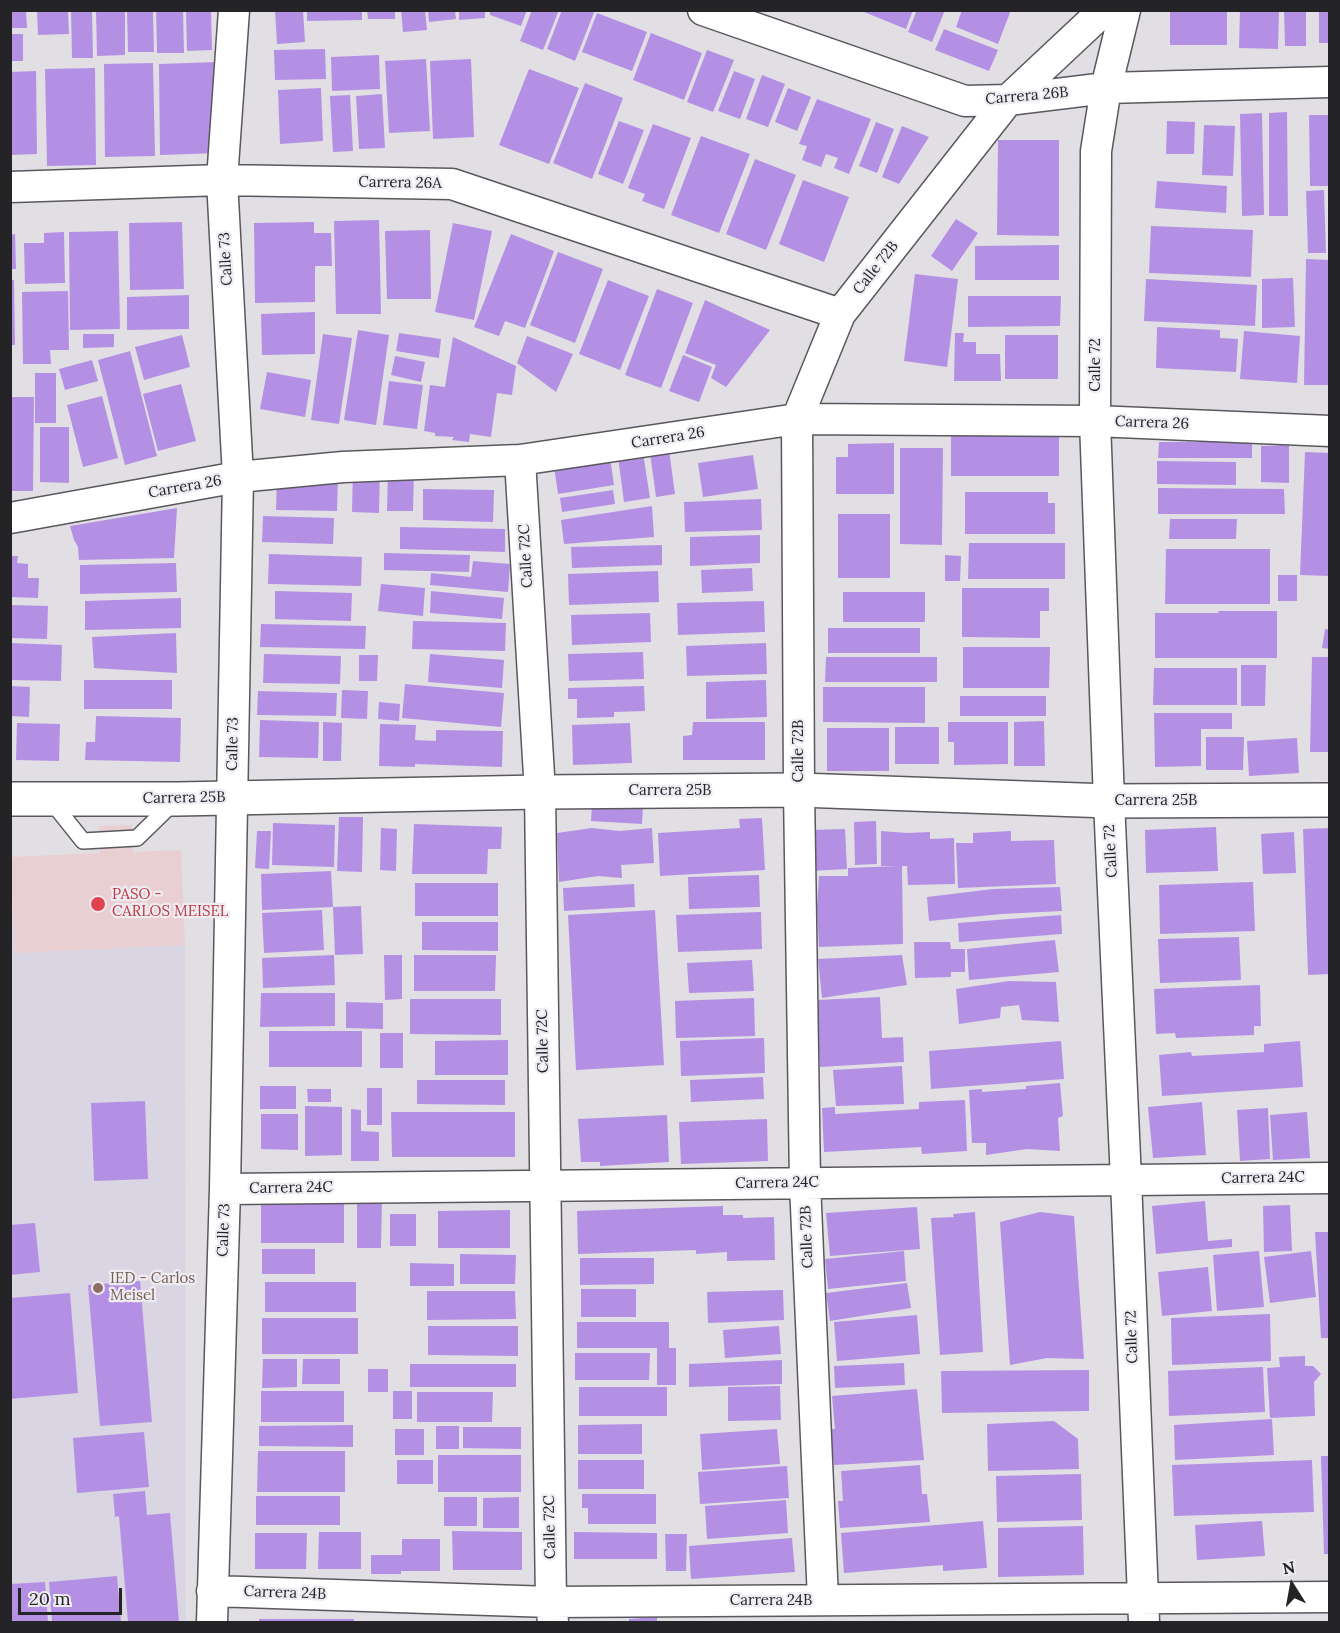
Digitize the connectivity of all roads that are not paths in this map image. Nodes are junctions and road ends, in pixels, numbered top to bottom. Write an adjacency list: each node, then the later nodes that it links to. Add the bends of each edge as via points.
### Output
1 (234, 10): 8 (street, Calle 73)
2 (703, 10): 7 (street, Carrera 26B, via 965,101)
3 (1104, 10): 7 (street, Calle 72B)
4 (1125, 10): 6 (street, Calle 72)
5 (1329, 82): 6 (street, Carrera 26B)
6 (1106, 88): 7 (street, Carrera 26B); 12 (street, Calle 72, via 1096,151)
7 (1008, 100): 10 (street, Calle 72B)
8 (222, 180): 9 (street, Carrera 26A); 10 (street, Carrera 26A, via 452,184); 15 (street, Calle 73)
9 (10, 187)
10 (840, 314): 11 (street, Calle 72B)
11 (797, 419): 12 (street, Carrera 26); 14 (street, Carrera 26); 17 (street, Calle 72B)
12 (1095, 421): 13 (street, Carrera 26); 21 (street, Calle 72)
13 (1329, 431)
14 (520, 460): 15 (street, Carrera 26, via 343,467); 18 (street, Calle 72C)
15 (238, 477): 16 (street, Carrera 26); 19 (street, Calle 73)
16 (10, 518)
17 (799, 790): 18 (street, Carrera 25B); 21 (street, Carrera 25B); 25 (street, Calle 72B)
18 (540, 792): 19 (street, Carrera 25B); 26 (street, Calle 72C)
19 (232, 798): 20 (street, Carrera 25B); 27 (street, Calle 73)
20 (10, 799)
21 (1108, 801): 22 (street, Carrera 25B); 24 (street, Calle 72)
22 (1329, 801)
23 (1329, 1178): 24 (street, Carrera 24C)
24 (1126, 1180): 25 (street, Carrera 24C); 31 (street, Calle 72)
25 (805, 1183): 26 (street, Carrera 24C); 30 (street, Calle 72B)
26 (545, 1186): 27 (street, Carrera 24C); 32 (street, Calle 72C)
27 (225, 1189): 28 (street, Calle 73)
28 (212, 1591): 32 (street, Carrera 24B); 33 (street, Calle 73)
29 (1329, 1597): 31 (street, Carrera 24B)
30 (823, 1600): 31 (street, Carrera 24B); 32 (street, Carrera 24B)
31 (1143, 1610)
32 (552, 1612)
33 (212, 1623)

